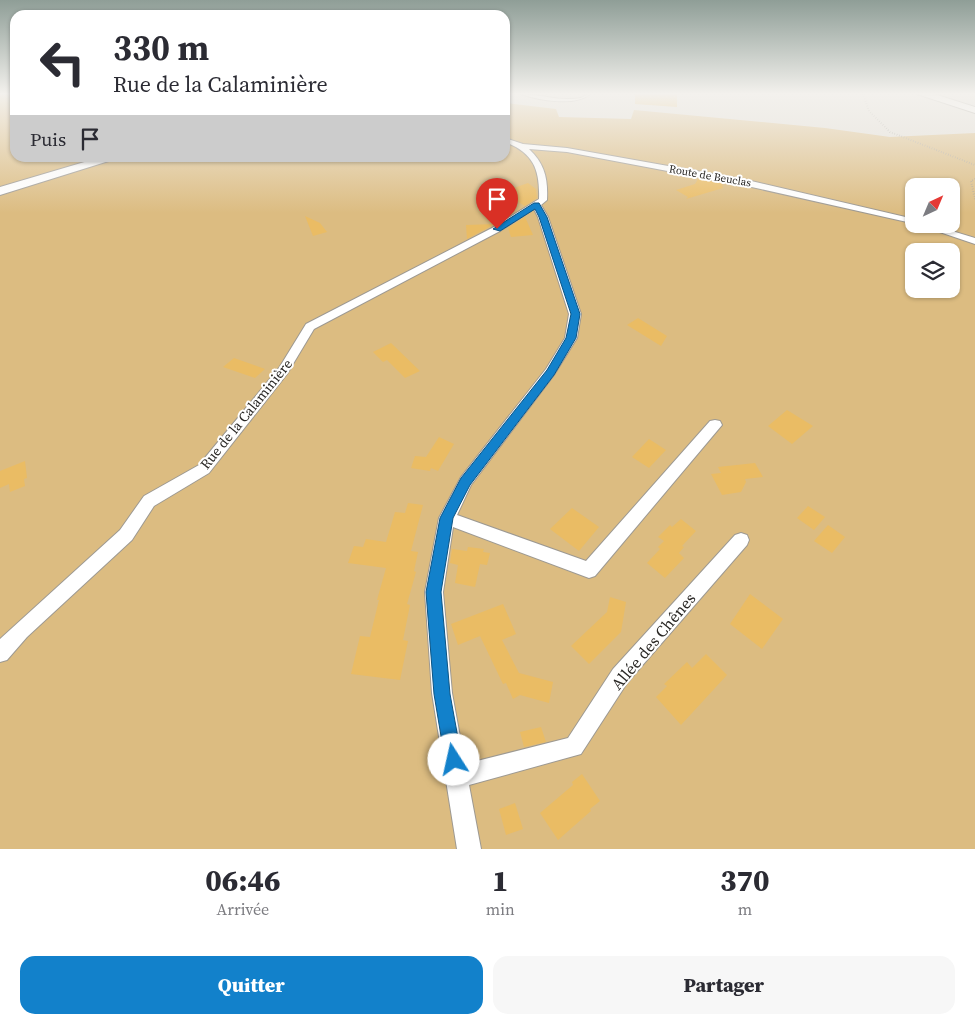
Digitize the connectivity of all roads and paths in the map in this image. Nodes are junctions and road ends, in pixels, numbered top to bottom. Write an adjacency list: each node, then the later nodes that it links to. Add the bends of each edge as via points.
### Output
1 (894, 134): 5 (path)
2 (510, 142): 3 (street, Route de Beuclas)
3 (522, 146): 9 (street, via 535,158 544,176 543,200); 10 (street, Route de Beuclas, via 567,150 737,181)
4 (95, 162): 7 (street)
5 (975, 166)
6 (975, 179): 8 (path, via 971,181)
7 (0, 191)
8 (975, 199)
9 (536, 205): 14 (street, via 543,217 575,314 571,338 550,372 466,481); 16 (street, Rue de la Calaminière, via 310,328 283,371 204,469 150,501 126,535)
10 (905, 220)
11 (949, 233): 12 (street)
12 (975, 241)
13 (715, 425): 14 (street, via 589,570)
14 (447, 518): 17 (street, via 434,592 442,694)
15 (741, 540): 17 (street, Allée des Chênes, via 620,676 574,748)
16 (0, 653)
17 (456, 777): 18 (street)
18 (469, 849)

